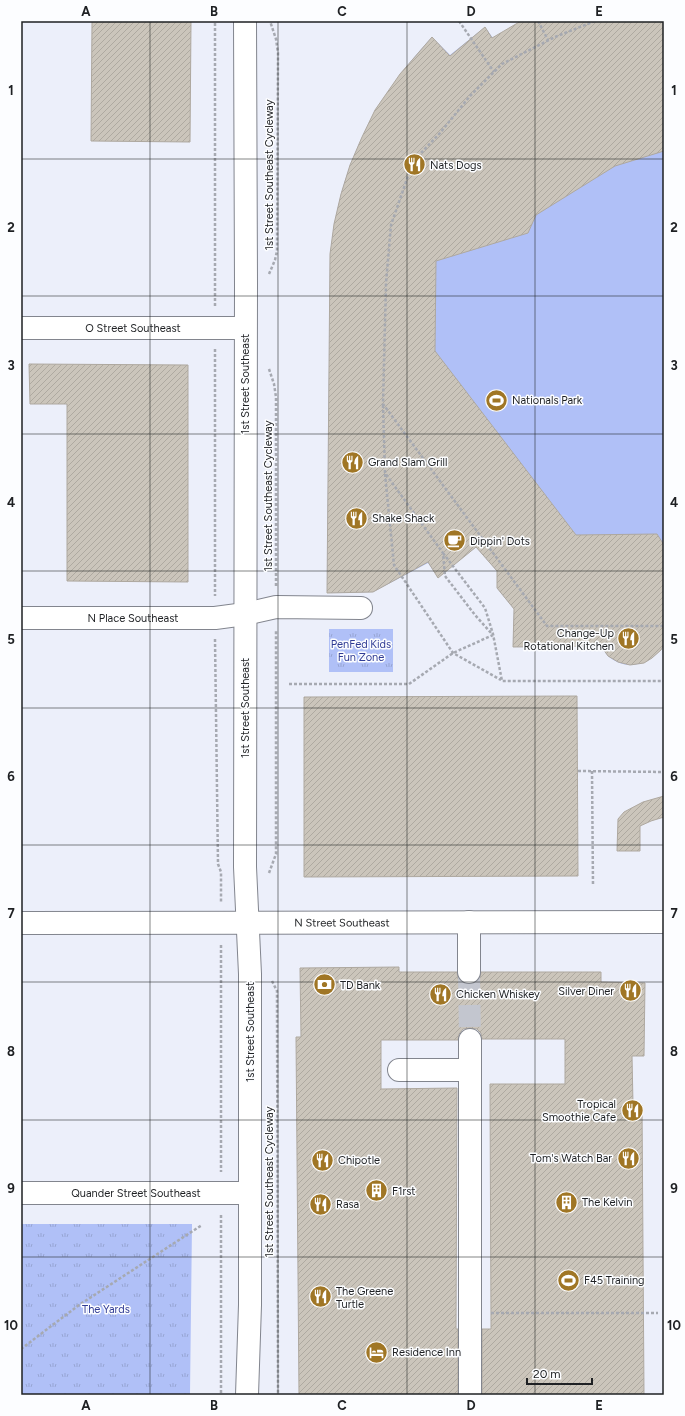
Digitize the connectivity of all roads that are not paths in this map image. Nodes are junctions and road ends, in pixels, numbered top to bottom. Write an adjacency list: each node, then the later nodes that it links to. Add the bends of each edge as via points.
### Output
1 (245, 21): 3 (street, 1st Street Southeast)
2 (21, 328): 3 (street, O Street Southeast)
3 (245, 328): 5 (street, 1st Street Southeast)
4 (361, 608): 5 (street, N Place Southeast, via 276,607)
5 (245, 614): 6 (street, N Place Southeast, via 215,618); 10 (street, 1st Street Southeast, via 245,867)
6 (21, 618)
7 (470, 922): 8 (street, N Street Southeast); 10 (street, N Street Southeast); 11 (street)
8 (664, 922)
9 (21, 923): 10 (street, N Street Southeast)
10 (248, 923): 16 (street, 1st Street Southeast)
11 (470, 972)
12 (470, 1040): 14 (street)
13 (399, 1070): 14 (street)
14 (470, 1070): 18 (street)
15 (21, 1193): 16 (street, Quander Street Southeast)
16 (250, 1193): 17 (street, 1st Street Southeast)
17 (247, 1395)
18 (470, 1395)

